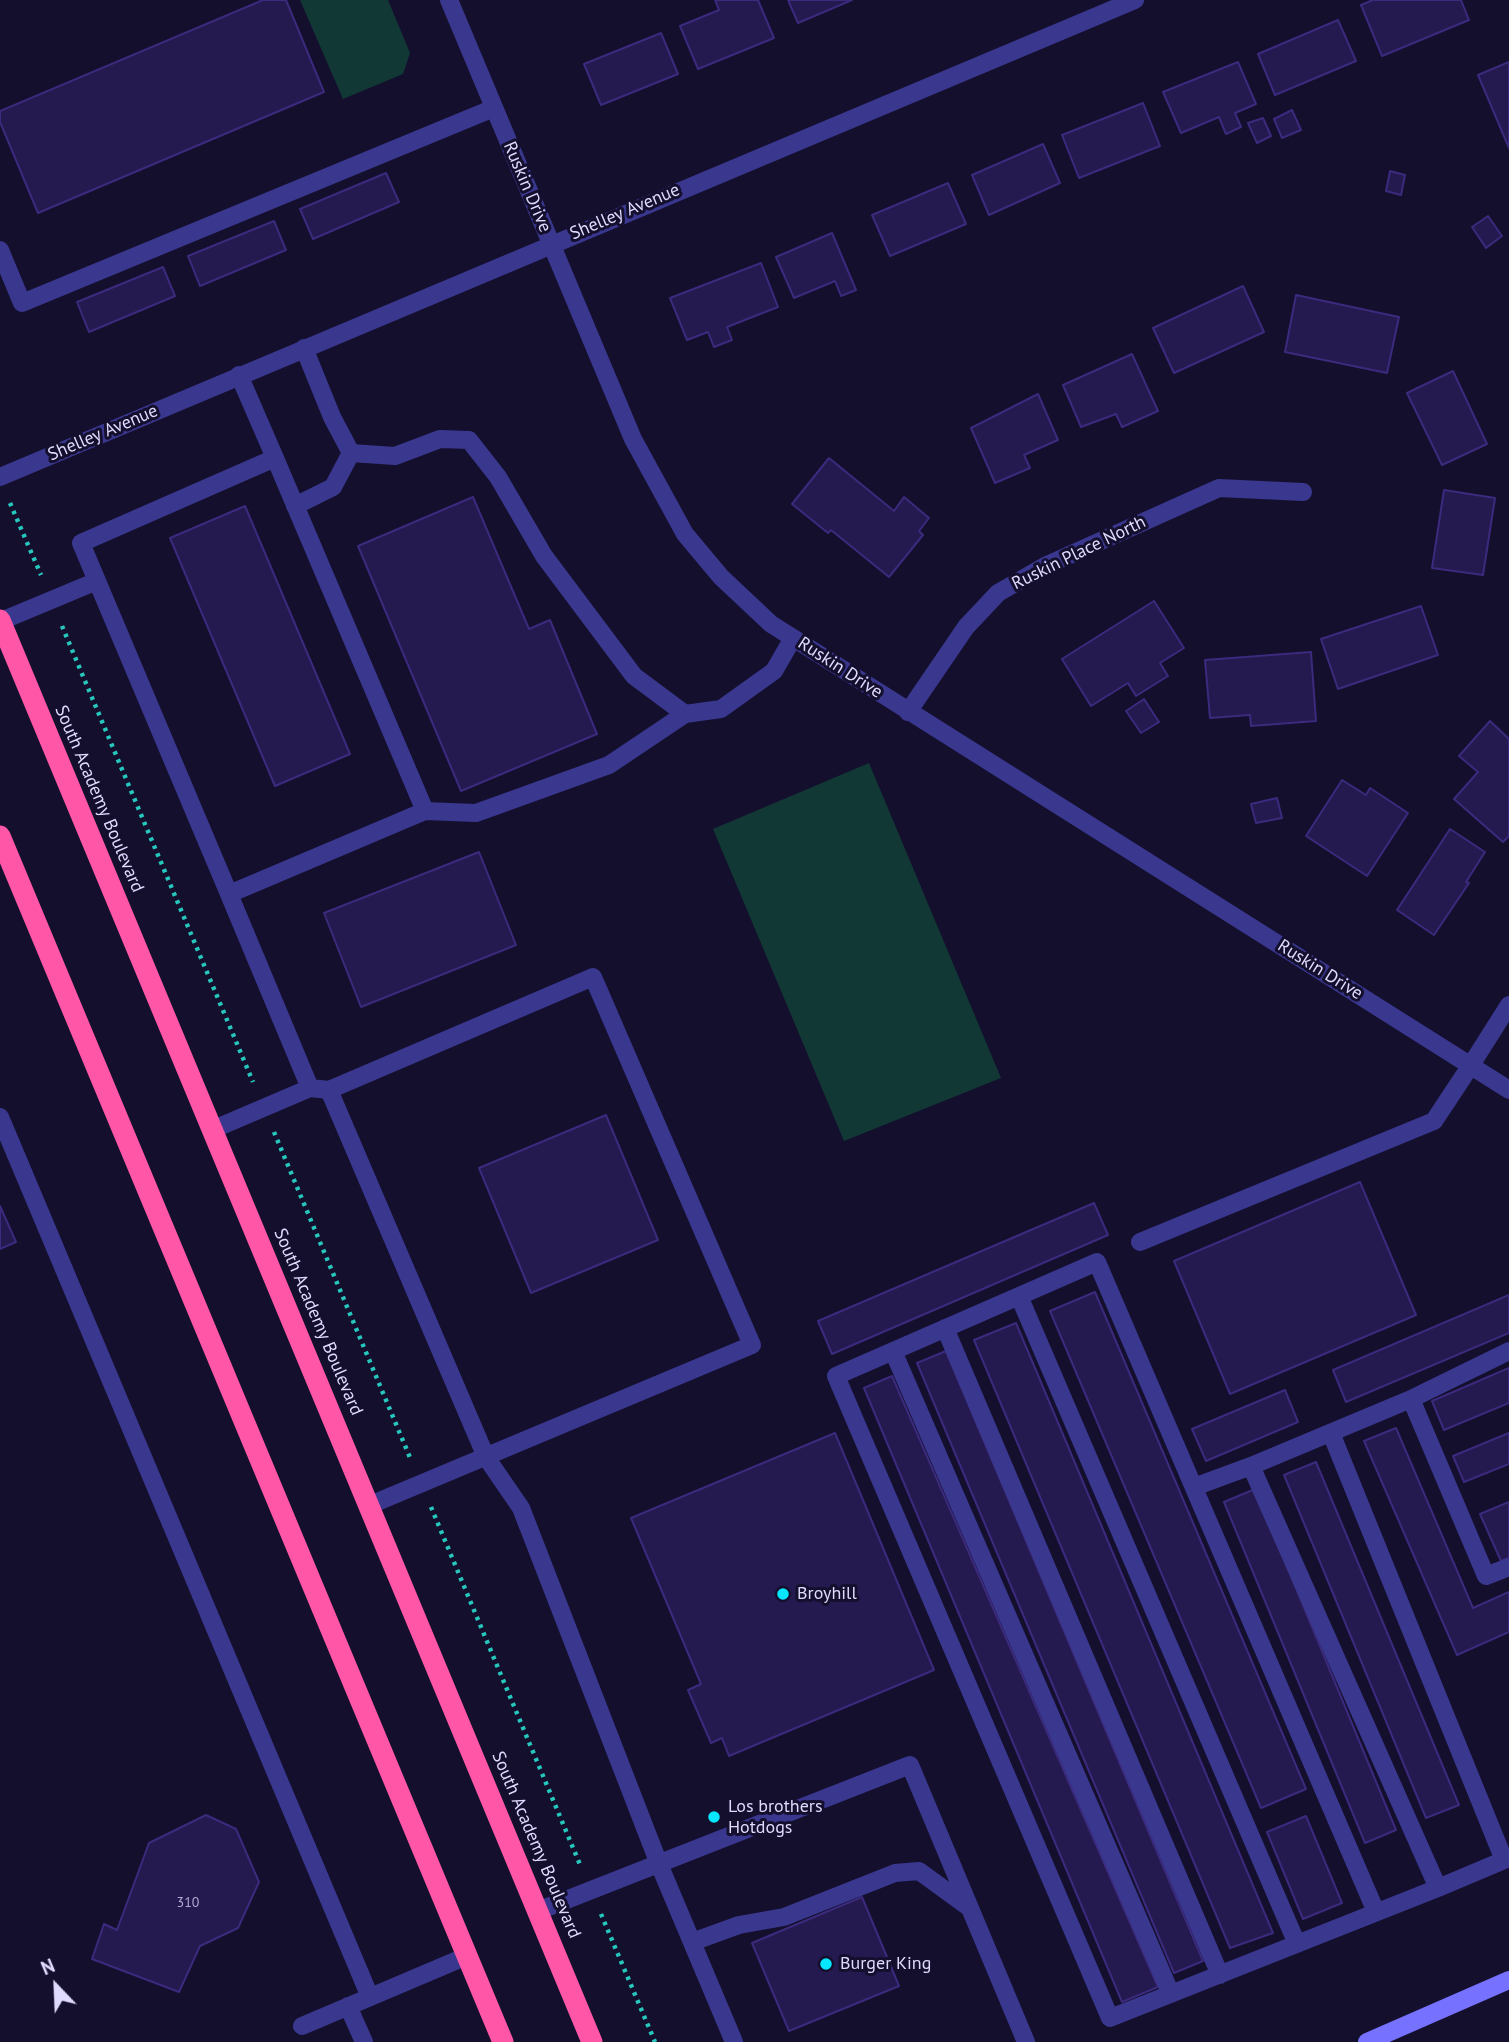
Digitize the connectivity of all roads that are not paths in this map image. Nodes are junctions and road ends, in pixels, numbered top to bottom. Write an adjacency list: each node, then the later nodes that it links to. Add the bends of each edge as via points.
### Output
1 (449, 0): 3 (street, Ruskin Drive)
2 (1135, 0): 4 (street, Shelley Avenue)
3 (494, 108): 4 (street, Ruskin Drive); 5 (street, via 22,303)
4 (551, 243): 6 (street, Shelley Avenue); 15 (street, Ruskin Drive, via 633,439 685,534 721,576 771,624)
5 (0, 250)
6 (304, 348): 7 (street, Shelley Avenue); 8 (street)
7 (239, 376): 9 (street); 10 (street, Shelley Avenue)
8 (351, 453): 12 (street, via 333,487); 17 (street, via 395,456 440,439 469,440 498,477 544,556 634,676)
9 (275, 458): 12 (street); 13 (street, via 81,543)
10 (0, 477)
11 (1303, 492): 16 (street, Ruskin Place North, via 1219,488 1045,566 998,593 966,627)
12 (295, 506): 18 (street)
13 (97, 581): 14 (street); 20 (street)
14 (0, 621): 27 (highway, South Academy Boulevard)
15 (793, 638): 16 (street, Ruskin Drive); 17 (street, via 774,671 721,709)
16 (908, 712): 22 (street, Ruskin Drive)
17 (685, 714): 18 (street, via 609,765 476,813)
18 (425, 811): 20 (street)
19 (0, 836): 48 (highway)
20 (229, 894): 23 (street)
21 (1509, 1005): 22 (street)
22 (1471, 1065): 25 (street, Ruskin Drive); 28 (street, via 1434,1121)
23 (310, 1088): 24 (street); 27 (street)
24 (329, 1090): 35 (street); 35 (street, via 593,976 736,1307 752,1345)
25 (1509, 1090)
26 (0, 1117): 52 (street)
27 (214, 1129): 38 (highway, South Academy Boulevard)
28 (1140, 1242)
29 (1019, 1296): 30 (street); 37 (street, via 1097,1262); 47 (street)
30 (945, 1328): 31 (street); 49 (street)
31 (893, 1351): 51 (street); 51 (street, via 836,1376 1110,2018)
32 (1509, 1351): 33 (street)
33 (1411, 1399): 34 (street); 39 (street, via 1486,1576)
34 (1331, 1433): 36 (street); 40 (street)
35 (486, 1457): 38 (street); 41 (street, via 521,1508)
36 (1251, 1466): 37 (street); 42 (street)
37 (1194, 1487): 45 (street)
38 (370, 1505): 44 (highway, South Academy Boulevard)
39 (1509, 1567)
40 (1506, 1859): 42 (street)
41 (659, 1864): 43 (street, via 909,1765); 44 (street); 46 (street)
42 (1438, 1888): 45 (street)
43 (970, 1908): 46 (street, via 919,1871 895,1872 784,1917 739,1925); 59 (street)
44 (538, 1911): 57 (highway, South Academy Boulevard)
45 (1376, 1912): 47 (street)
46 (692, 1942): 58 (street)
47 (1297, 1944): 49 (street)
48 (467, 1956): 52 (street); 56 (highway)
49 (1220, 1975): 51 (street)
50 (1509, 1980): 60 (main road)
51 (1171, 1994)
52 (370, 1997): 53 (street)
53 (348, 2006): 54 (street); 55 (street)
54 (302, 2026)
55 (363, 2042)
56 (503, 2042)
57 (593, 2042)
58 (734, 2042)
59 (1026, 2042)
60 (1367, 2042)

